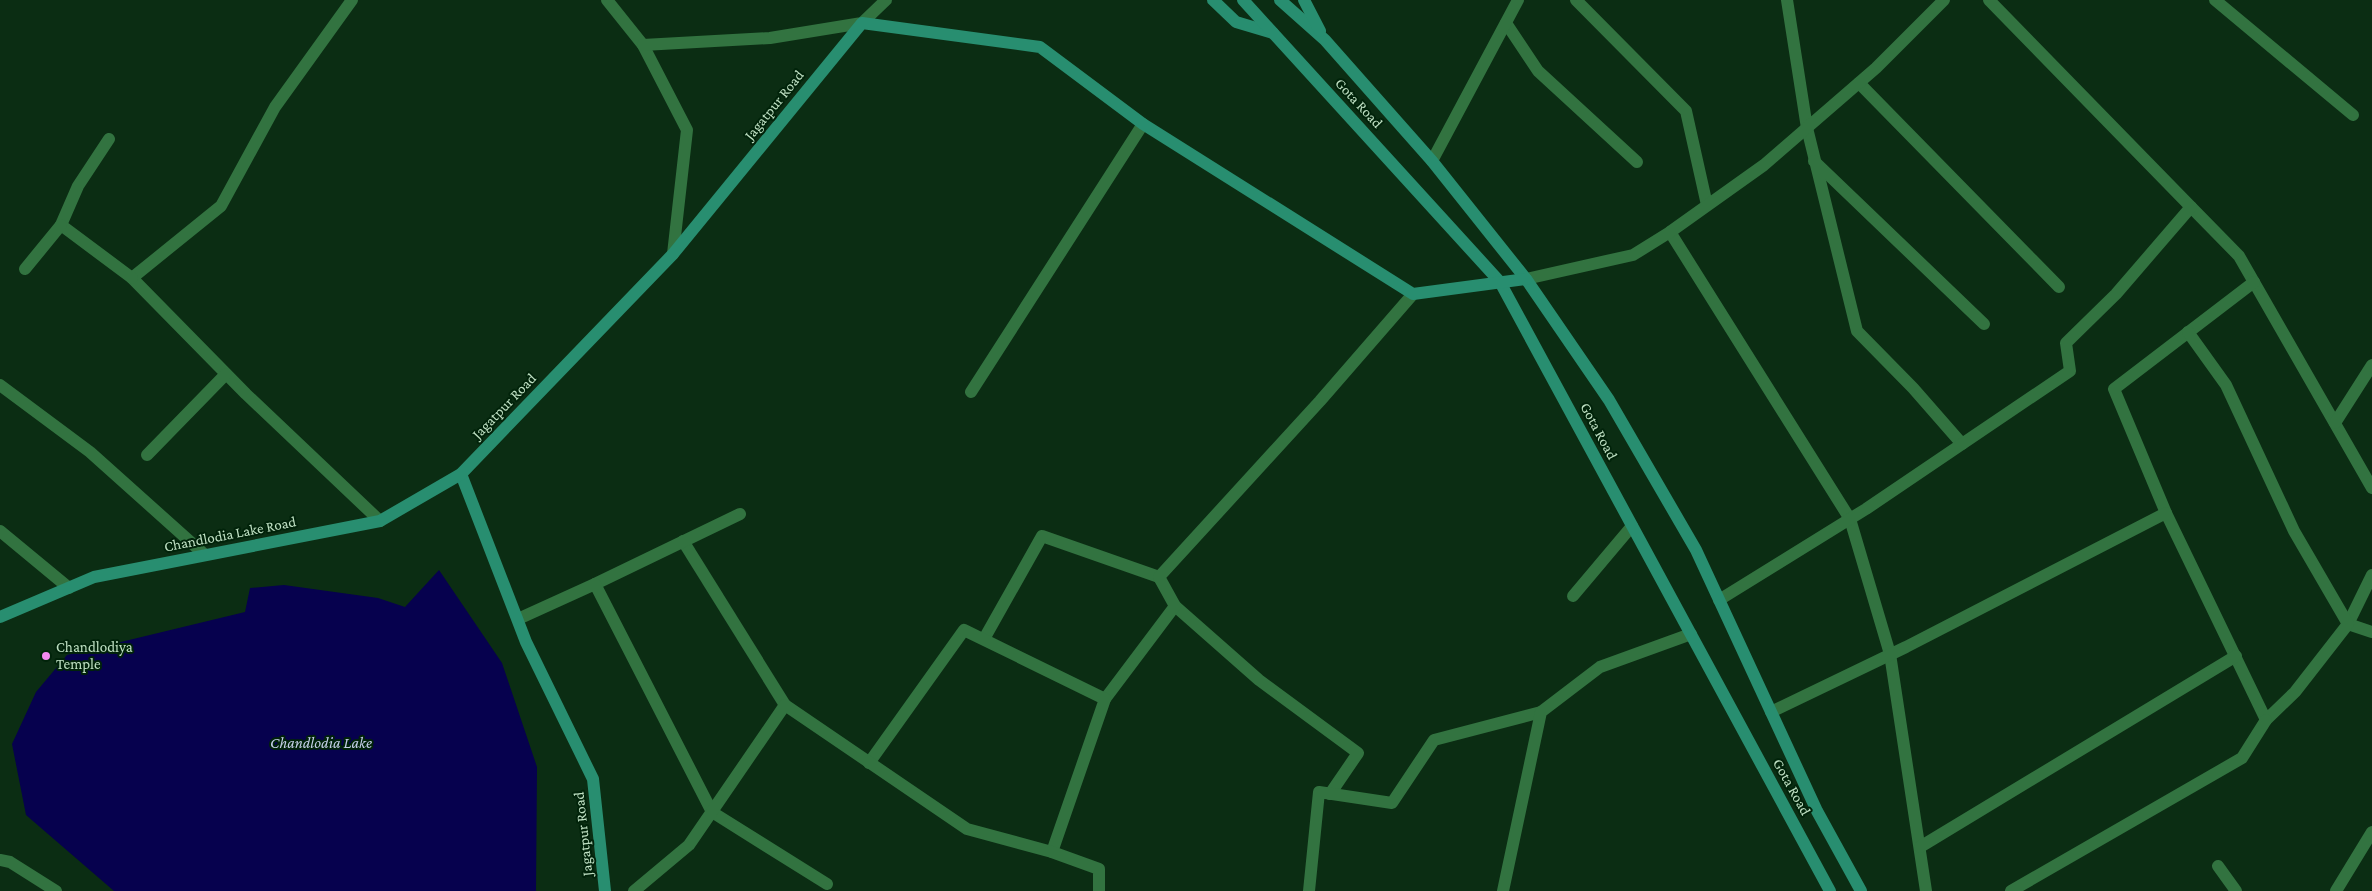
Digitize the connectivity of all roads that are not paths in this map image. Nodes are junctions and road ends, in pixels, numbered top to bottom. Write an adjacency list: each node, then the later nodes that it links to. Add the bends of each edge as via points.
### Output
1 (352, 0): 33 (street, via 275,107 221,206)
2 (606, 0): 18 (street)
3 (886, 0): 14 (street)
4 (1213, 0): 16 (street, via 1236,22)
5 (1243, 0): 16 (street, Gota Road)
6 (1280, 0): 17 (street)
7 (1304, 0): 17 (street)
8 (1518, 0): 15 (street)
9 (1576, 0): 27 (street, via 1686,111)
10 (1787, 0): 22 (street)
11 (1944, 0): 19 (street)
12 (1989, 0): 28 (street)
13 (2215, 0): 20 (street)
14 (862, 23): 18 (street, via 770,38); 21 (street, via 1040,46); 31 (street, Jagatpur Road)
15 (1506, 23): 25 (street); 26 (street, via 1538,71)
16 (1273, 33): 35 (street, Gota Road)
17 (1325, 40): 25 (street, Gota Road)
18 (643, 45): 31 (street, via 687,130)
19 (1859, 83): 22 (street); 37 (street)
20 (2353, 115)
21 (1143, 124): 38 (street); 44 (street)
22 (1807, 128): 24 (street); 27 (street, via 1764,165)
23 (109, 139): 29 (street, via 78,186)
24 (1814, 160): 39 (street); 46 (street, via 1857,331)
25 (1432, 161): 34 (street, Gota Road)
26 (1637, 162)
27 (1708, 205): 30 (street)
28 (2191, 207): 36 (street, via 2239,256); 46 (street, via 2116,294 2066,343 2070,371)
29 (61, 225): 32 (street); 33 (street)
30 (1670, 232): 34 (street, via 1632,255); 52 (street)
31 (673, 254): 48 (street, Jagatpur Road)
32 (25, 269)
33 (132, 278): 42 (street)
34 (1526, 279): 35 (street); 63 (street, Gota Road, via 1608,400 1696,550)
35 (1500, 282): 38 (street); 54 (street, Gota Road)
36 (2254, 282): 40 (street); 45 (street)
37 (2059, 287)
38 (1413, 294): 59 (street)
39 (1984, 324)
40 (2188, 332): 50 (street, via 2114,389); 67 (street, via 2226,385 2294,531)
41 (2372, 365): 45 (street)
42 (226, 374): 47 (street); 53 (street)
43 (0, 385): 57 (street, via 90,452)
44 (971, 392)
45 (2335, 424): 49 (street)
46 (1962, 444): 52 (street)
47 (147, 455)
48 (461, 474): 53 (street, Chandlodia Lake Road); 66 (street, Jagatpur Road)
49 (2372, 488)
50 (2166, 512): 71 (street); 72 (street)
51 (740, 514): 56 (street)
52 (1850, 519): 63 (street); 71 (street)
53 (380, 521): 57 (street, Chandlodia Lake Road)
54 (1632, 526): 62 (street); 69 (street, Gota Road)
55 (0, 530): 61 (street)
56 (684, 542): 60 (street); 74 (street)
57 (205, 555): 61 (street, Chandlodia Lake Road, via 94,577)
58 (2372, 575): 67 (street)
59 (1159, 577): 64 (street); 70 (street, via 1042,536)
60 (595, 584): 66 (street); 80 (street)
61 (69, 588): 65 (street, Chandlodia Lake Road)
62 (1573, 596)
63 (1719, 600): 76 (street, Gota Road)
64 (1175, 606): 73 (street); 79 (street, via 1259,680 1358,753)
65 (0, 617)
66 (518, 619): 88 (street, Jagatpur Road, via 593,780)
67 (2348, 624): 68 (street); 77 (street, via 2295,692)
68 (2372, 632)
69 (1690, 634): 75 (street, via 1600,667); 93 (street, Gota Road)
70 (984, 639): 73 (street); 78 (street, via 964,630)
71 (1890, 654): 76 (street); 82 (street)
72 (2236, 656): 77 (street); 82 (street)
73 (1105, 699): 83 (street)
74 (785, 705): 78 (street); 80 (street)
75 (1541, 712): 79 (street, via 1434,740 1392,803); 92 (street)
76 (1771, 712): 94 (street, Gota Road, via 1817,811)
77 (2266, 720): 96 (street, via 2242,758)
78 (869, 763): 83 (street, via 967,829)
79 (1330, 794): 91 (street, via 1320,792)
80 (712, 812): 86 (street); 89 (street, via 689,845)
81 (2372, 832): 98 (street)
82 (1920, 847): 95 (street)
83 (1052, 852): 90 (street, via 1099,868)
84 (3, 864): 87 (street)
85 (2218, 866): 97 (street)
86 (827, 884)
87 (56, 891)
88 (605, 891)
89 (634, 891)
90 (1099, 891)
91 (1309, 891)
92 (1503, 891)
93 (1830, 891)
94 (1861, 891)
95 (1926, 891)
96 (2011, 891)
97 (2236, 891)
98 (2336, 891)

